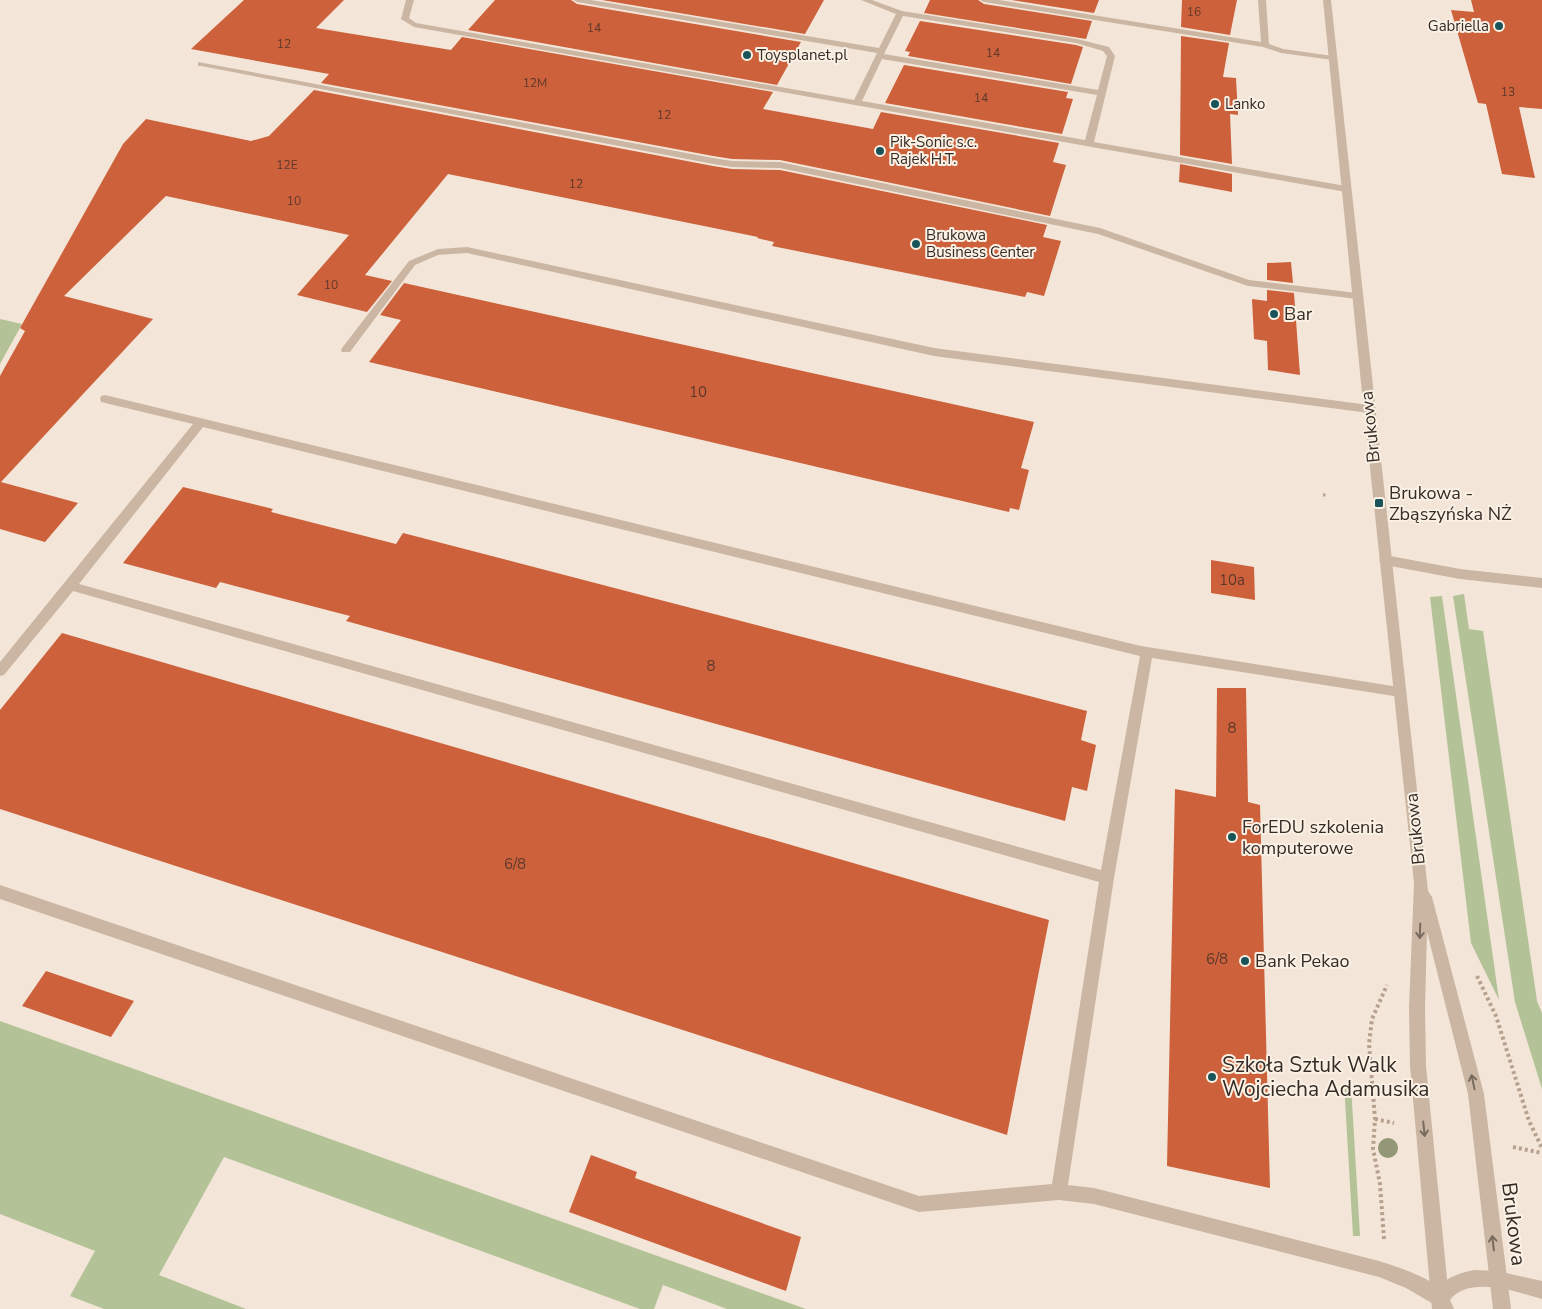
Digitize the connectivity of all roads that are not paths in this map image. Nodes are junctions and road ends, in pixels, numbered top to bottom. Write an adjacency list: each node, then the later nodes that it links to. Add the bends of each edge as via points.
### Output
1 (410, 0): 13 (street, via 405,19 414,26)
2 (577, 0): 9 (street)
3 (865, 0): 7 (street)
4 (984, 0): 8 (street)
5 (1262, 0): 8 (street)
6 (1327, 0): 10 (street, Brukowa)
7 (900, 12): 9 (street); 12 (street, via 1106,49 1111,56)
8 (1265, 45): 10 (street, via 1281,51)
9 (881, 54): 12 (street); 13 (street)
10 (1332, 58): 15 (street, Brukowa)
11 (201, 64): 16 (street, via 713,161 800,169 1100,231 1248,283)
12 (1102, 93): 14 (street)
13 (857, 103): 14 (street)
14 (1089, 144): 15 (street)
15 (1346, 189): 16 (street, Brukowa)
16 (1357, 296): 19 (street, Brukowa)
17 (346, 350): 19 (street, via 412,263 425,255 467,250 934,352)
18 (105, 399): 20 (street)
19 (1369, 409): 21 (street, Brukowa)
20 (201, 422): 23 (street); 24 (street)
21 (1385, 560): 22 (street, via 1460,574); 26 (street, Brukowa)
22 (1542, 583)
23 (70, 586): 25 (street); 27 (street)
24 (1147, 652): 26 (street); 27 (street)
25 (0, 671)
26 (1400, 692): 28 (street, Brukowa)
27 (1108, 878): 30 (street)
28 (1421, 883): 31 (street, Brukowa, one-way to 28, via 1476,1094); 33 (street, Brukowa, one-way to 33, via 1418,1066)
29 (0, 892): 30 (street, via 919,1204)
30 (1059, 1192): 33 (street, via 1094,1196 1386,1271 1411,1281)
31 (1498, 1280): 32 (street); 33 (street, via 1472,1278 1452,1285); 34 (street, Brukowa)
32 (1542, 1290)
33 (1442, 1306)
34 (1502, 1309)

